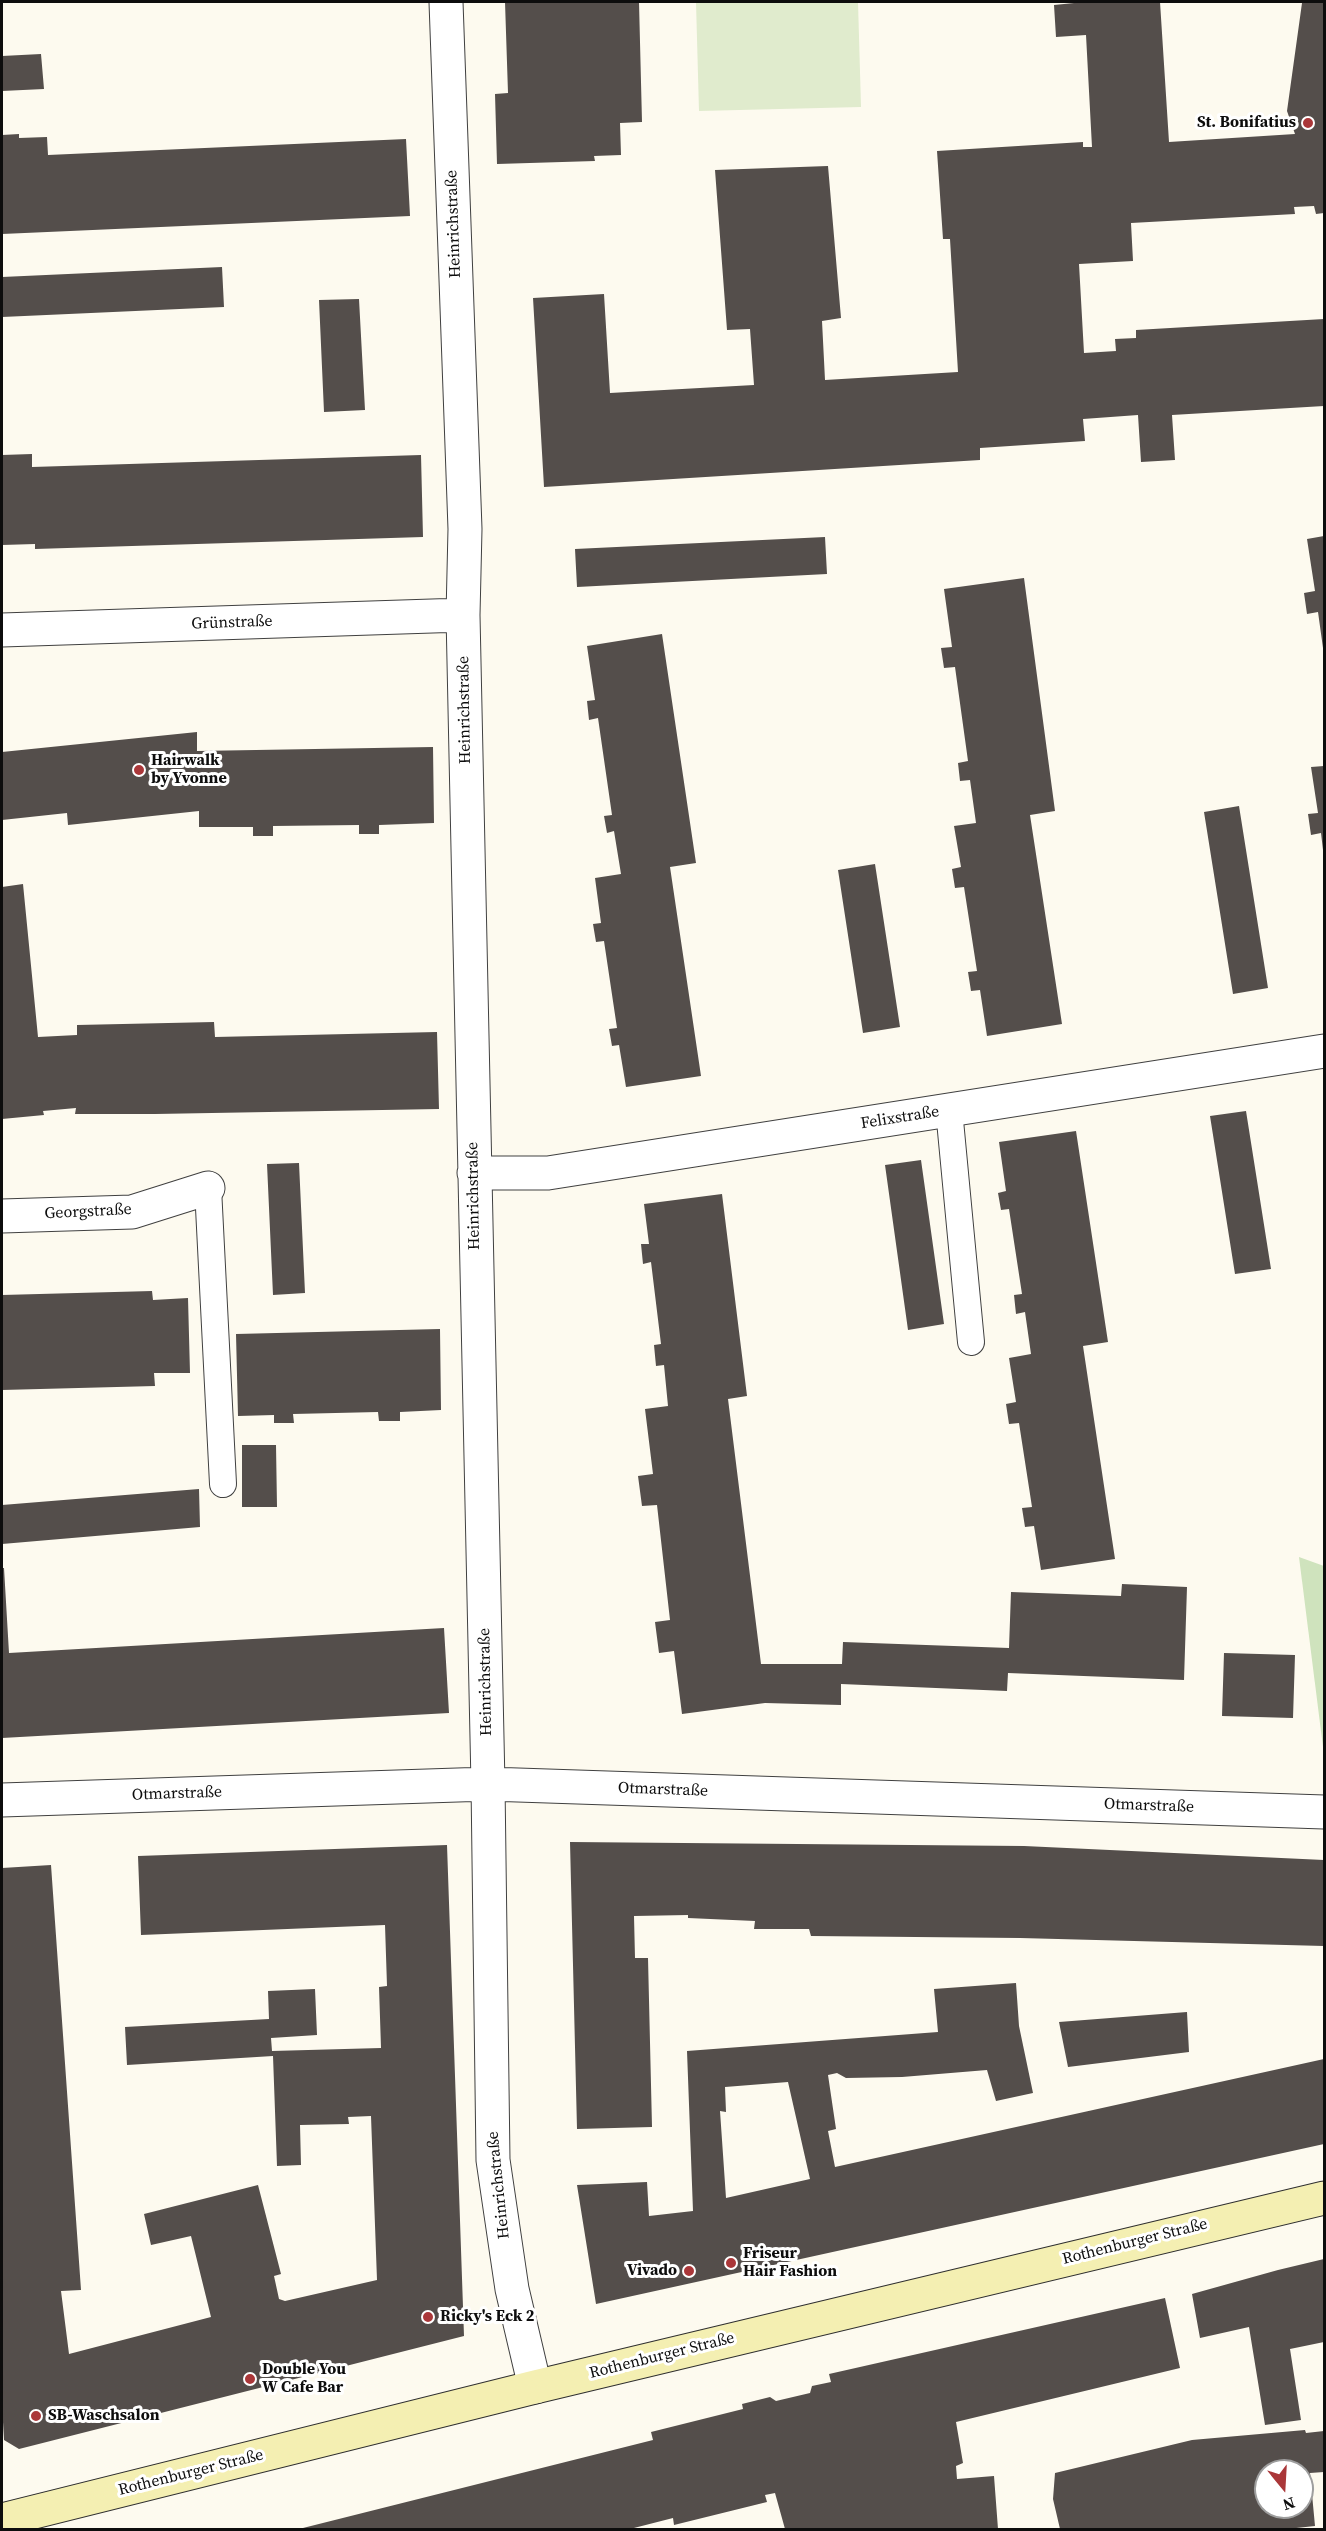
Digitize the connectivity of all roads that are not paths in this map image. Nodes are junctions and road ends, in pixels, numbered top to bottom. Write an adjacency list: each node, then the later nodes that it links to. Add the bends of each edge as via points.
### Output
1 (446, 2): 2 (street, Heinrichstraße, via 465,517)
2 (463, 615): 3 (street, Grünstraße); 6 (street, Heinrichstraße)
3 (2, 630)
4 (1324, 1051): 5 (street, Felixstraße)
5 (949, 1110): 6 (street, Felixstraße, via 548,1173); 9 (lane)
6 (474, 1173): 11 (street, Heinrichstraße)
7 (208, 1188): 8 (street, Georgstraße, via 132,1212); 10 (lane)
8 (2, 1216)
9 (971, 1342)
10 (224, 1484)
11 (488, 1784): 12 (street, Otmarstraße); 13 (street, Otmarstraße); 15 (street, Heinrichstraße, via 493,2160 512,2289)
12 (2, 1800)
13 (1324, 1812)
14 (1324, 2198): 15 (main road, Rothenburger Straße)
15 (535, 2387): 16 (main road, Rothenburger Straße)
16 (2, 2520)

